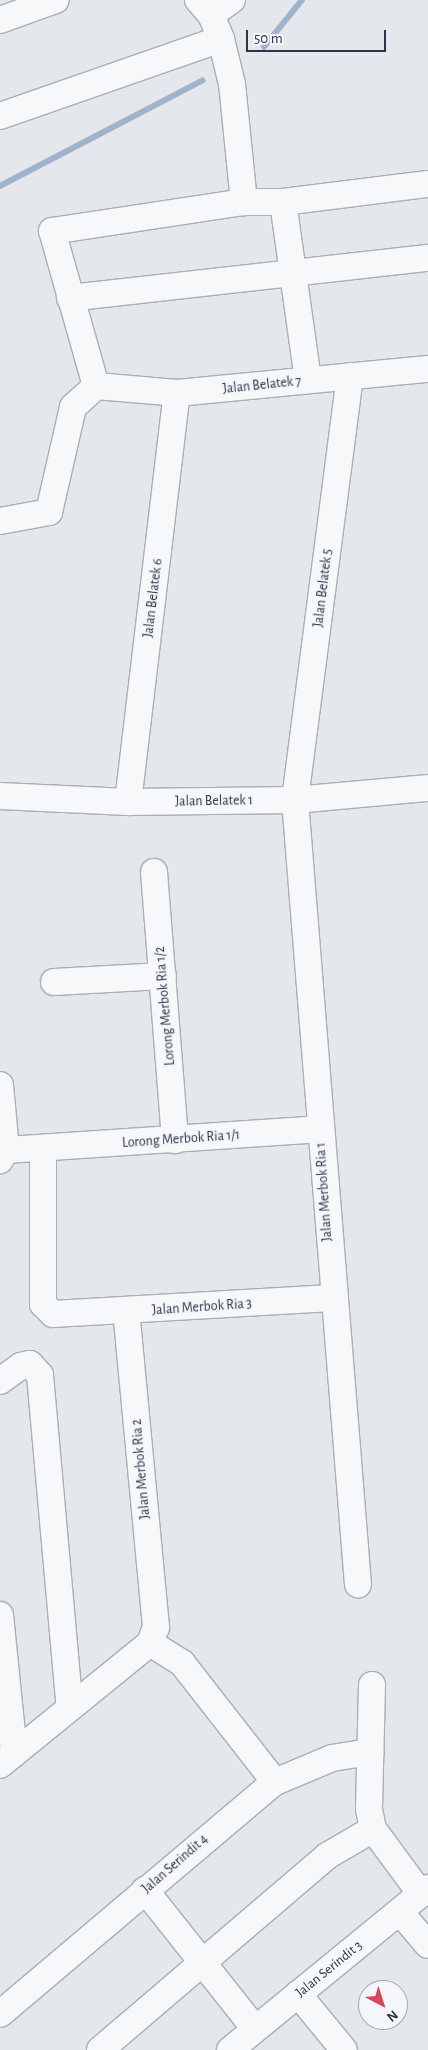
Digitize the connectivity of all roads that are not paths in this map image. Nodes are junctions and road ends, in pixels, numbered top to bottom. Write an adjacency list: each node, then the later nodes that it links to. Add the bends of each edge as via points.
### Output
1 (56, 0): 3 (street)
2 (215, 14): 4 (street); 6 (street, via 232,84)
3 (0, 20)
4 (0, 116)
5 (428, 184): 7 (street)
6 (244, 202): 7 (street); 10 (street, via 52,231)
7 (283, 202): 9 (street)
8 (428, 258): 9 (street)
9 (290, 270): 10 (street); 13 (street)
10 (70, 298): 14 (street)
11 (428, 369): 12 (street, Jalan Belatek 7)
12 (350, 376): 13 (street, Jalan Belatek 7); 19 (street, Jalan Belatek 5)
13 (308, 380): 15 (street, Jalan Belatek 7)
14 (96, 386): 15 (street, Jalan Belatek 7); 16 (street, via 73,407 49,512)
15 (177, 394): 20 (street, Jalan Belatek 6)
16 (0, 521)
17 (428, 788): 19 (street, Jalan Belatek 1)
18 (0, 796): 20 (street, Jalan Belatek 1)
19 (295, 800): 20 (street, Jalan Belatek 1); 25 (street, Jalan Merbok Ria 1)
20 (128, 802)
21 (154, 872): 22 (street, Lorong Merbok Ria 1/2)
22 (162, 976): 23 (street); 26 (street, Lorong Merbok Ria 1/2)
23 (54, 982)
24 (0, 1085): 28 (street)
25 (320, 1130): 26 (street, Lorong Merbok Ria 1/1); 29 (street, Jalan Merbok Ria 1)
26 (175, 1140): 27 (street, Lorong Merbok Ria 1/1)
27 (43, 1148): 28 (street, Lorong Merbok Ria 1/1); 30 (street, Jalan Merbok Ria 3, via 43,1304 53,1314)
28 (3, 1155)
29 (332, 1298): 30 (street, Jalan Merbok Ria 3); 32 (street, Jalan Merbok Ria 1)
30 (126, 1312): 34 (street, Jalan Merbok Ria 2)
31 (0, 1381): 37 (street, via 21,1366 30,1364 40,1375)
32 (358, 1584)
33 (0, 1615): 36 (street)
34 (153, 1635): 37 (street); 40 (street, via 182,1663)
35 (372, 1685): 38 (street)
36 (2, 1686): 39 (street)
37 (70, 1708): 39 (street)
38 (371, 1752): 40 (street, Jalan Serindit 4, via 332,1758); 41 (street, via 369,1809)
39 (7, 1759)
40 (275, 1782): 42 (street, Jalan Serindit 4)
41 (373, 1829): 43 (street); 46 (street, via 327,1856)
42 (145, 1890): 46 (street); 48 (street, Jalan Serindit 4)
43 (424, 1891): 44 (street, Jalan Serindit 3)
44 (400, 1912): 45 (street); 47 (street, Jalan Serindit 3)
45 (428, 1945)
46 (202, 1961): 49 (street); 50 (street)
47 (298, 1994): 49 (street, Jalan Serindit 3); 52 (street)
48 (0, 2014)
49 (256, 2029): 51 (street, Jalan Serindit 3)
50 (100, 2050)
51 (230, 2050)
52 (344, 2050)

